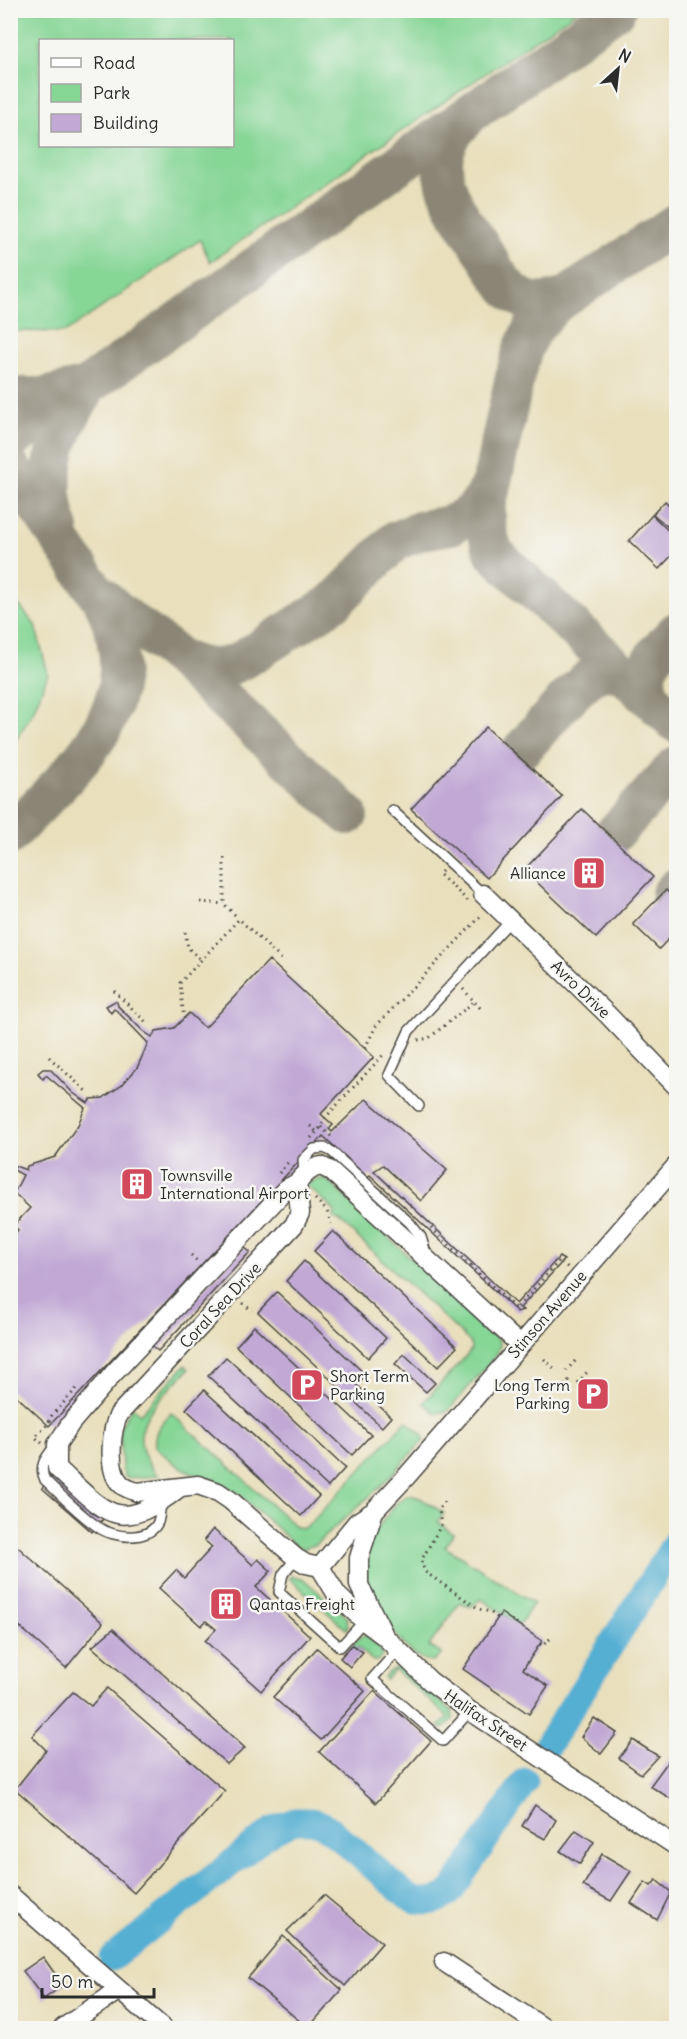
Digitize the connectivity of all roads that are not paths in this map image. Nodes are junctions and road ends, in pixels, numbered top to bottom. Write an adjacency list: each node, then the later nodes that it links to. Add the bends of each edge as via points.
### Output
1 (392, 810): 2 (lane)
2 (483, 894): 3 (street, Avro Drive)
3 (511, 920): 4 (street, Avro Drive); 5 (lane, via 409,1031 389,1075)
4 (676, 1086)
5 (419, 1106)
6 (676, 1166): 8 (street, Stinson Avenue)
7 (301, 1179): 8 (street, via 309,1170 321,1166 332,1171); 9 (street, Coral Sea Drive, via 300,1214 294,1225 115,1421 111,1437 115,1474 120,1483 137,1492); 9 (street, via 286,1189 113,1374 57,1444 57,1468 100,1508 116,1515 136,1514 161,1503)
8 (520, 1345): 10 (street, Stinson Avenue)
9 (179, 1488): 11 (street, Coral Sea Drive, via 198,1485 218,1492)
10 (374, 1511): 12 (street, Stinson Avenue, via 357,1522); 14 (street, via 361,1551 359,1585)
11 (296, 1558): 12 (street, Coral Sea Drive); 13 (lane, via 283,1574 279,1592 340,1647)
12 (320, 1567): 13 (street, Halifax Street, via 337,1595)
13 (364, 1621): 14 (street, Halifax Street)
14 (384, 1636): 15 (street, Halifax Street)
15 (397, 1651): 16 (street, Halifax Street); 16 (lane, via 372,1679 443,1741)
16 (470, 1711): 17 (street, Halifax Street)
17 (676, 1846)
18 (10, 1895): 20 (street)
19 (444, 1962): 23 (street)
20 (119, 1990): 21 (street); 22 (street)
21 (63, 2028)
22 (163, 2028)
23 (544, 2028)

